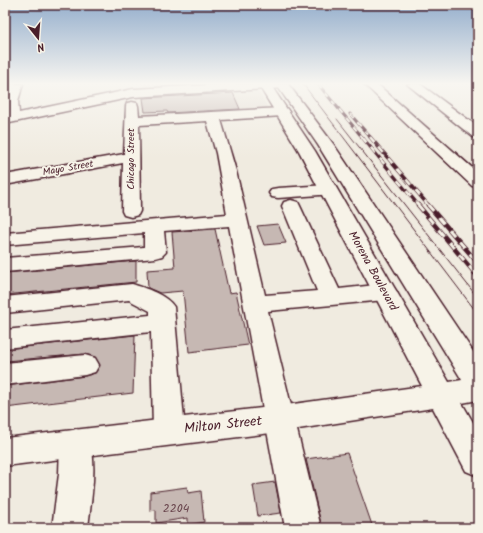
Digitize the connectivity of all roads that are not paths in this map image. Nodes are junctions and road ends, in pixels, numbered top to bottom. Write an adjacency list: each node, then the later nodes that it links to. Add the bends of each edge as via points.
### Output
1 (11, 109): 10 (main road)
2 (50, 109): 10 (main road)
3 (132, 109): 11 (main road, Chicago Street)
4 (281, 109): 8 (main road, Morena Boulevard)
5 (295, 109): 30 (main road, via 326,145)
6 (397, 109): 15 (main road)
7 (445, 109): 12 (main road)
8 (282, 112): 9 (main road); 16 (main road, Morena Boulevard)
9 (213, 116): 11 (main road); 18 (main road, via 221,140)
10 (9, 119)
11 (131, 121): 13 (main road, Chicago Street)
12 (478, 134)
13 (131, 157): 14 (main road, Mayo Street); 17 (main road, Chicago Street)
14 (5, 180)
15 (478, 182)
16 (328, 190): 22 (main road, Morena Boulevard); 23 (main road, via 284,200)
17 (131, 211)
18 (238, 219): 19 (main road); 24 (main road)
19 (154, 226): 20 (main road); 21 (main road, via 155,252)
20 (5, 239)
21 (5, 265)
22 (385, 292): 23 (main road); 32 (main road, Morena Boulevard)
23 (331, 297): 24 (main road)
24 (254, 304): 33 (main road)
25 (5, 305): 26 (main road, via 132,292 162,307)
26 (163, 322): 27 (main road); 34 (main road)
27 (5, 339)
28 (85, 365): 29 (main road)
29 (5, 374)
30 (478, 382)
31 (478, 389): 32 (main road, Milton Street)
32 (441, 394): 33 (main road, Milton Street); 37 (main road, Morena Boulevard)
33 (279, 419): 34 (main road, Milton Street); 38 (main road)
34 (169, 431): 35 (main road, Milton Street)
35 (76, 443): 36 (main road, Milton Street); 39 (main road, via 76,474)
36 (5, 452)
37 (478, 461)
38 (299, 527)
39 (70, 528)

